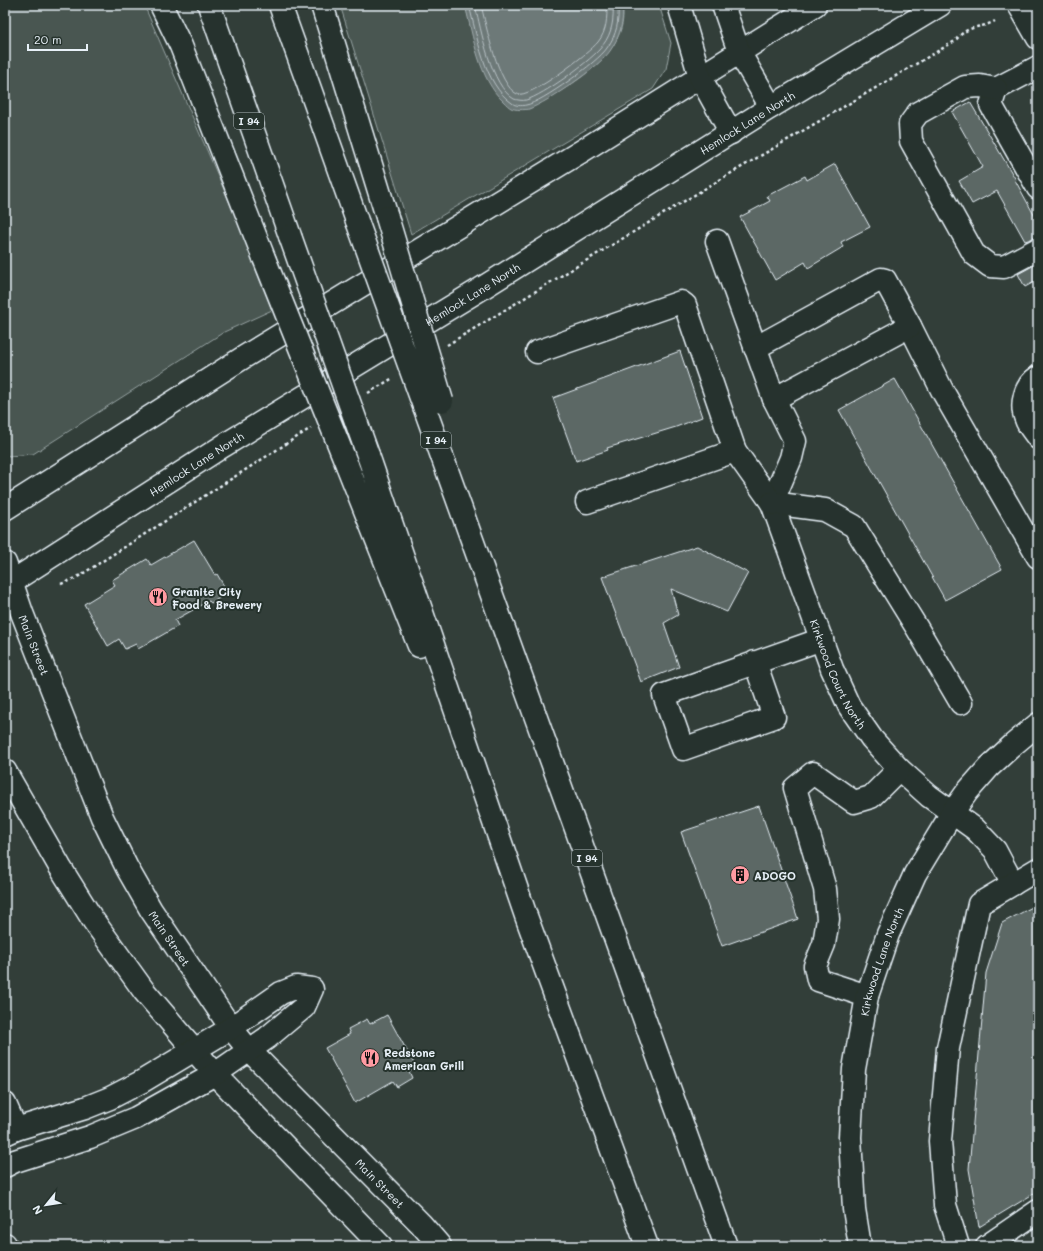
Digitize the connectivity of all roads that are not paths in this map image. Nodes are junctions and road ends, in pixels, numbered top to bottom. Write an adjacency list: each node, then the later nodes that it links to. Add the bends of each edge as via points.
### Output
1 (161, 5): 42 (main road, bridge, via 181,46)
2 (209, 5): 42 (main road, I 94, bridge, via 368,455)
3 (280, 5): 25 (main road, I 94, bridge, via 357,221)
4 (322, 5): 25 (main road, bridge, via 387,217)
5 (679, 5): 13 (main road)
6 (724, 5): 11 (main road)
7 (815, 5): 11 (main road)
8 (940, 5): 15 (main road, Hemlock Lane North)
9 (1019, 5): 10 (main road)
10 (1038, 38)
11 (739, 52): 13 (main road); 15 (main road)
12 (1038, 67): 14 (main road)
13 (700, 77): 16 (main road); 30 (main road, via 198,386)
14 (996, 89): 17 (main road, via 990,106); 19 (main road, via 965,87 918,113 910,124 911,141 974,254 990,266 1004,267)
15 (771, 107): 16 (main road, Hemlock Lane North)
16 (731, 133): 32 (main road, Hemlock Lane North)
17 (1038, 188)
18 (717, 241): 21 (main road)
19 (1038, 248)
20 (910, 326): 21 (main road, via 885,280 881,279); 24 (main road); 31 (main road, via 943,392)
21 (755, 348): 24 (main road)
22 (537, 352): 27 (main road, Kirkwood Court North, via 681,302 685,306)
23 (1038, 377): 26 (main road, via 1025,392 1024,405 1026,419)
24 (774, 399): 29 (main road, via 795,441)
25 (434, 405): 55 (main road, I 94, via 447,470)
26 (1038, 438)
27 (735, 451): 28 (main road); 29 (main road, Kirkwood Court North)
28 (587, 502)
29 (772, 502): 33 (main road, Kirkwood Court North); 35 (main road, via 825,510 854,526)
30 (5, 509)
31 (1038, 557)
32 (7, 577): 44 (main road, Main Street, via 102,817 124,862 151,910)
33 (822, 639): 34 (main road); 37 (main road, Kirkwood Court North, via 849,706 872,739)
34 (755, 662): 34 (main road, via 664,695 683,749 774,717)
35 (961, 703)
36 (1038, 724): 39 (main road, Kirkwood Lane North, via 989,767)
37 (899, 769): 39 (main road, Kirkwood Court North); 43 (main road, via 871,797 854,802 813,773 795,788 825,889 828,919 824,944 815,966 818,980)
38 (5, 772): 45 (main road, via 93,920 144,991)
39 (952, 813): 41 (main road, Kirkwood Court North, via 975,829 995,850); 43 (main road, Kirkwood Lane North, via 915,874 888,934)
40 (1038, 869): 41 (main road)
41 (1013, 884): 57 (main road, via 979,904 948,1048 940,1141 945,1205)
42 (526, 916): 54 (main road, I 94)
43 (867, 996): 56 (main road, Kirkwood Lane North, via 854,1069 850,1137 854,1209)
44 (231, 1028): 45 (main road); 46 (main road, Main Street); 46 (main road, via 281,993 296,987 312,989 304,1006)
45 (193, 1050): 47 (main road); 49 (main road, via 110,1098)
46 (249, 1050): 47 (main road); 53 (main road, Main Street)
47 (215, 1074): 50 (main road, via 136,1118 90,1137); 52 (main road)
48 (5, 1104): 49 (main road)
49 (11, 1131)
50 (5, 1166)
51 (1038, 1211): 58 (main road)
52 (381, 1246)
53 (440, 1246)
54 (646, 1246)
55 (726, 1246)
56 (860, 1246)
57 (958, 1246)
58 (987, 1246)

